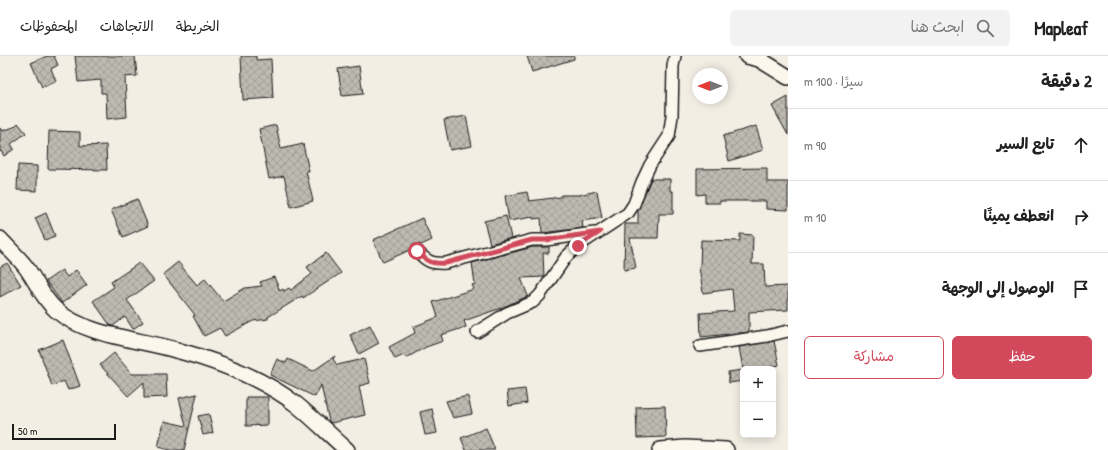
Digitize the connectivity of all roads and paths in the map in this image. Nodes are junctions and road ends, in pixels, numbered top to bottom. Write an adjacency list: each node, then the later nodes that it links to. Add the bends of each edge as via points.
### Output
1 (675, 56): 4 (street, via 669,136 650,165 628,213)
2 (747, 56): 3 (main road, via 759,59)
3 (788, 78)
4 (600, 232): 6 (street, via 532,240 446,263 434,264 425,260); 8 (street, via 566,257 540,296 533,302 507,312)
5 (0, 239): 10 (main road, via 25,266 43,295 56,310 68,318 86,327 175,349 226,366 296,404)
6 (417, 251)
7 (788, 331): 9 (street)
8 (477, 332)
9 (700, 346)
10 (346, 450)
11 (660, 450): 12 (main road)
12 (726, 450)

